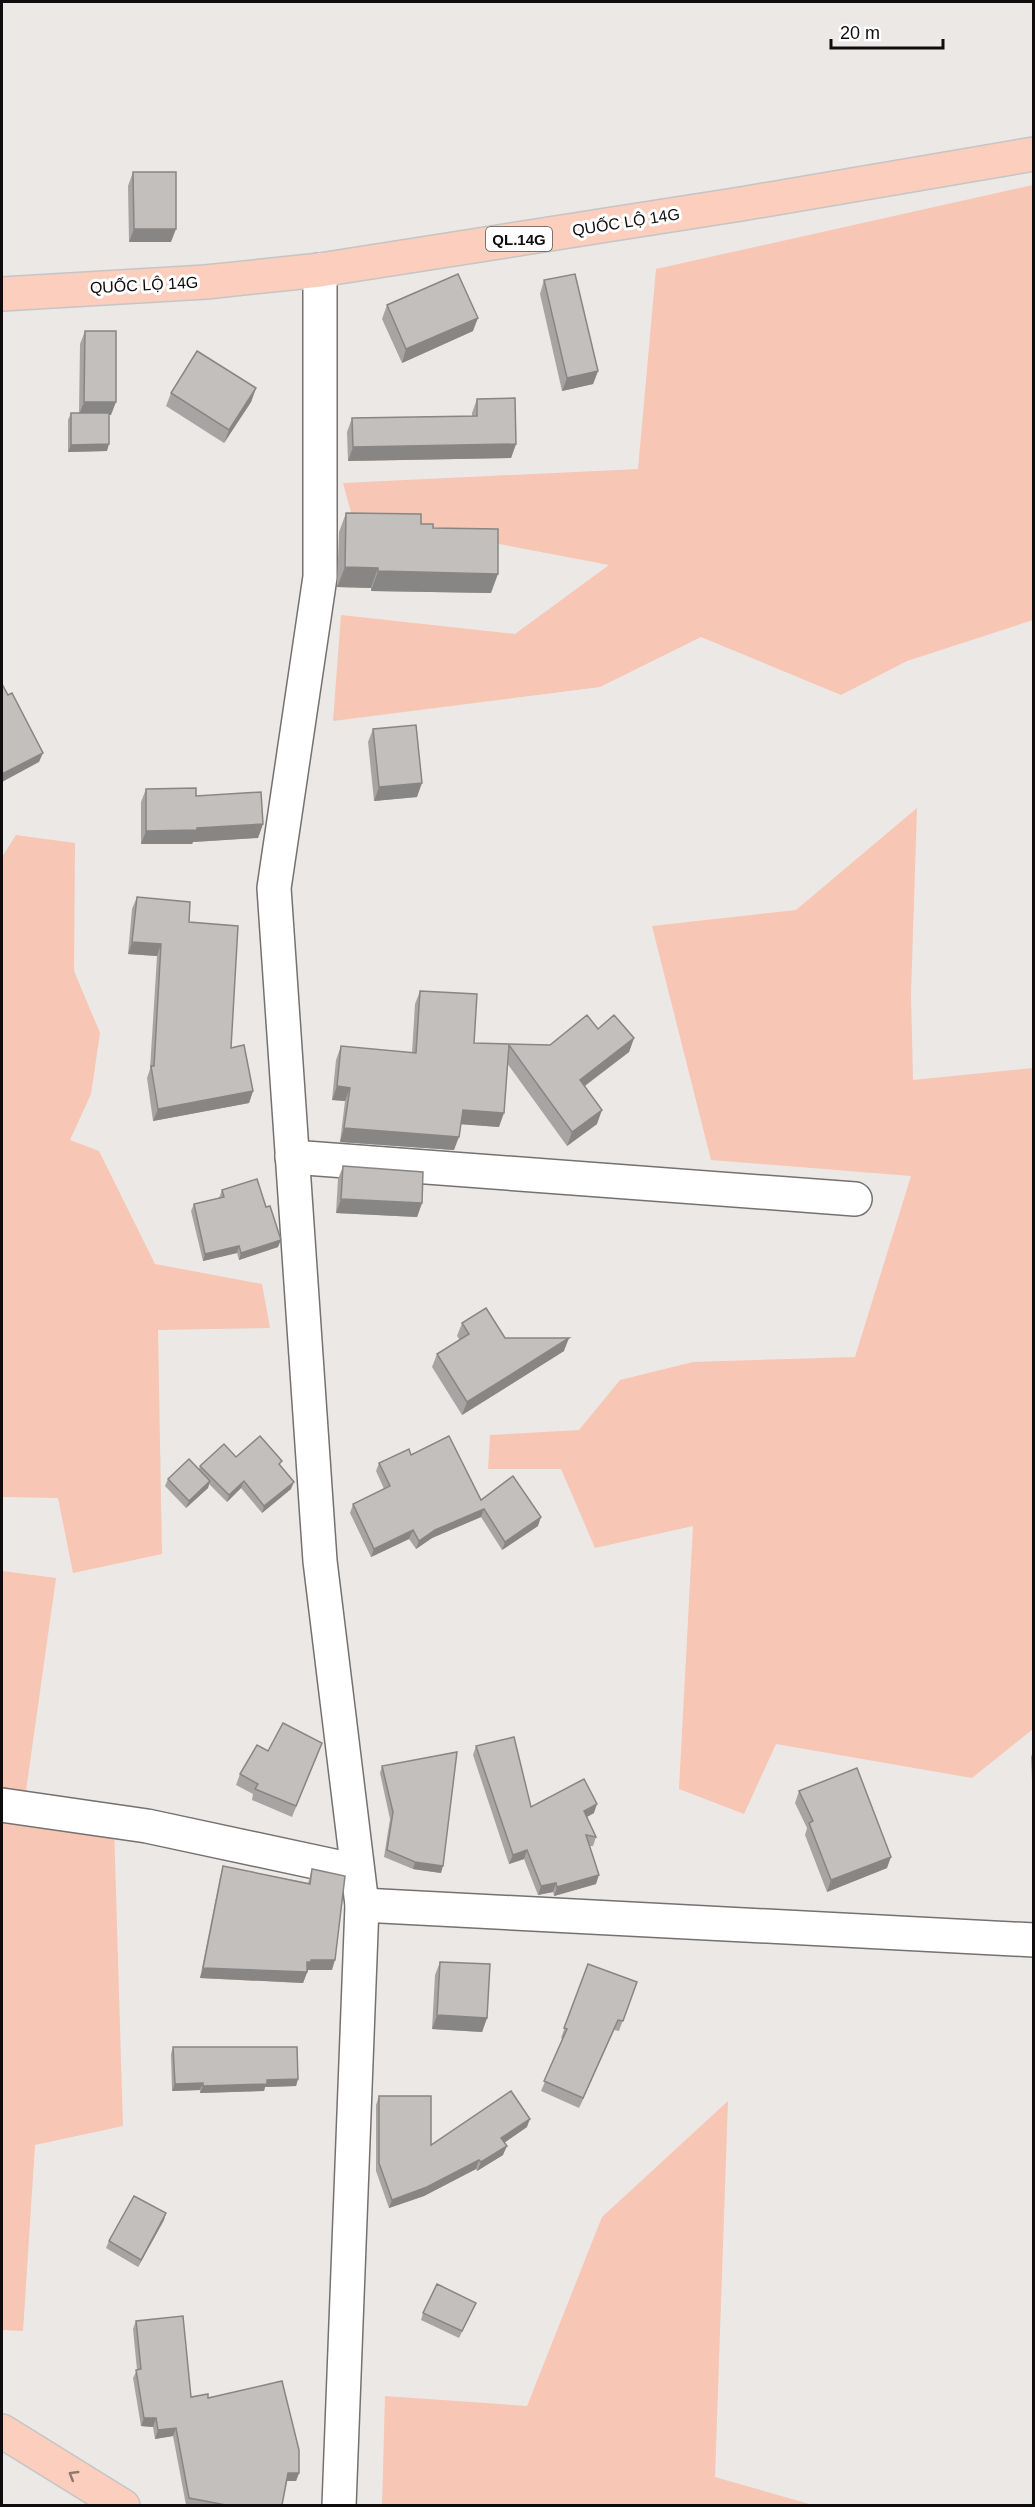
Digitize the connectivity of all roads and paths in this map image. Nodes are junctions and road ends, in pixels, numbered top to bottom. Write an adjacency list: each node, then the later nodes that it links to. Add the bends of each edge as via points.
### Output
1 (1034, 154): 2 (main road, QUỐC LỘ 14G / QL.14G)
2 (320, 270): 3 (main road, QUỐC LỘ 14G / QL.14G, via 206,282); 4 (street, via 320,577 274,888)
3 (2, 294)
4 (292, 1157): 5 (street); 7 (street, via 320,1561)
5 (855, 1199)
6 (2, 1805): 7 (street, via 147,1826)
7 (357, 1871): 8 (street)
8 (362, 1905): 9 (street); 12 (street)
9 (1034, 1940)
10 (2, 2431): 11 (main road, one-way to 10)
11 (123, 2505)
12 (339, 2505)

